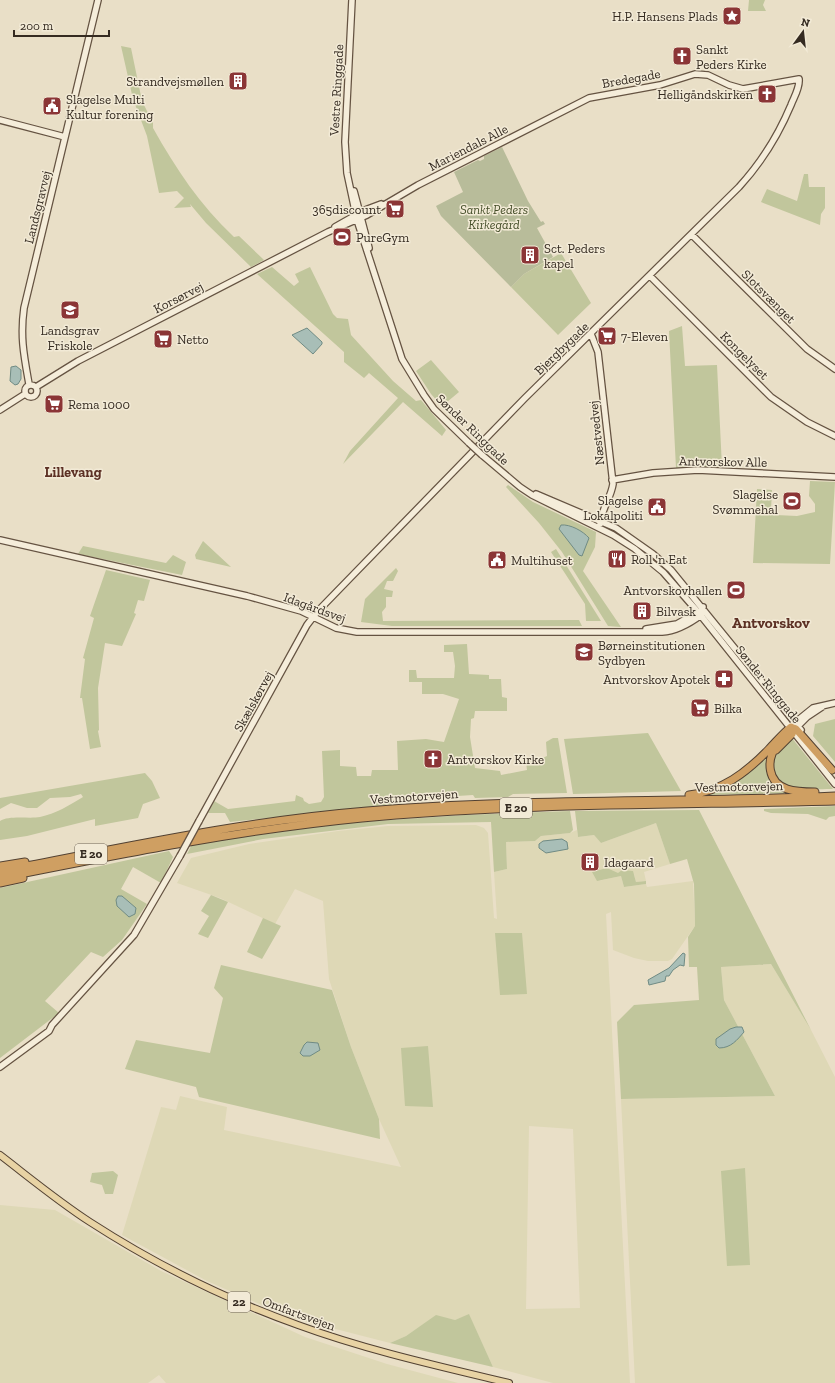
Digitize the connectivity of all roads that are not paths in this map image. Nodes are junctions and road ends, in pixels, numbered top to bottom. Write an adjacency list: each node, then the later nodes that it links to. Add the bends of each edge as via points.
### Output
1 (98, 0): 6 (street, Landsgravvej)
2 (352, 0): 7 (street, Vestre Ringgade, via 345,121)
3 (799, 79): 4 (street, Bredegade, via 739,89 708,75 695,74 660,85 594,96); 9 (street, Bjergbygade, via 786,118 766,154 737,190)
4 (560, 112): 8 (street, Mariendals Alle)
5 (0, 120): 6 (street)
6 (65, 137): 14 (street, Landsgravvej, via 22,319 22,352)
7 (349, 182): 8 (street, Vestre Ringgade); 8 (street, Vestre Ringgade)
8 (359, 216): 11 (street, Sønder Ringgade); 11 (street, Sønder Ringgade); 15 (street, Korsørvej, via 78,361)
9 (692, 235): 10 (street, Bjergbygade); 13 (street, Slotsvænget, via 807,349)
10 (650, 276): 12 (street, Bjergbygade); 18 (street, Kongelyset, via 771,397 800,418)
11 (378, 284): 20 (street, Sønder Ringgade, bridge, via 397,345 410,373 434,409)
12 (591, 334): 21 (street, Næstvedvej, via 598,352); 26 (street, Bjergbygade, via 525,398)
13 (835, 369)
14 (29, 384): 15 (street); 16 (street, via 24,388)
15 (36, 387): 16 (street, via 37,393 34,396 29,397)
16 (25, 394): 17 (street)
17 (0, 410)
18 (835, 436)
19 (835, 477): 21 (street, Antvorskov Alle, via 698,470 653,473)
20 (509, 478): 22 (street, Sønder Ringgade, via 553,502); 23 (street, Sønder Ringgade, via 520,488 544,502)
21 (612, 480): 22 (street, Næstvedvej, via 610,496)
22 (600, 521): 23 (street, Næstvedvej); 25 (street, Sønder Ringgade, via 632,539 672,570)
23 (600, 528): 25 (street, Sønder Ringgade, via 630,545 663,572)
24 (0, 540): 26 (street, Idagårdsvej, via 240,594)
25 (701, 612): 26 (street, Idagårdsvej, via 683,626 667,632 357,632 336,628); 28 (street, Sønder Ringgade, via 756,685); 28 (street, Sønder Ringgade, via 742,656)
26 (313, 616): 40 (street, Skælskørvej, bridge, via 174,871 134,935 49,1031)
27 (829, 704): 28 (street, via 813,708)
28 (794, 727): 29 (highway); 30 (street, Sønder Ringgade); 31 (highway, via 773,750 770,761 771,774 780,785 797,791); 32 (highway, via 750,768 721,787 700,794)
29 (834, 771)
30 (835, 784)
31 (835, 794): 32 (highway, Vestmotorvejen / E 20)
32 (647, 800): 35 (highway, Vestmotorvejen / E 20, via 493,802 365,811 232,827)
33 (835, 801): 34 (highway, Vestmotorvejen / E 20, via 491,808 298,825)
34 (159, 846): 38 (highway, Vestmotorvejen / E 20); 39 (highway, via 143,852)
35 (106, 851): 36 (highway, via 90,851); 37 (highway, Vestmotorvejen / E 20)
36 (0, 866)
37 (0, 872)
38 (0, 878)
39 (0, 883)
40 (0, 1067)
41 (0, 1155): 42 (main road, Omfartsvejen / 22, via 95,1225 146,1256 220,1293 272,1315 338,1338)
42 (509, 1383)

